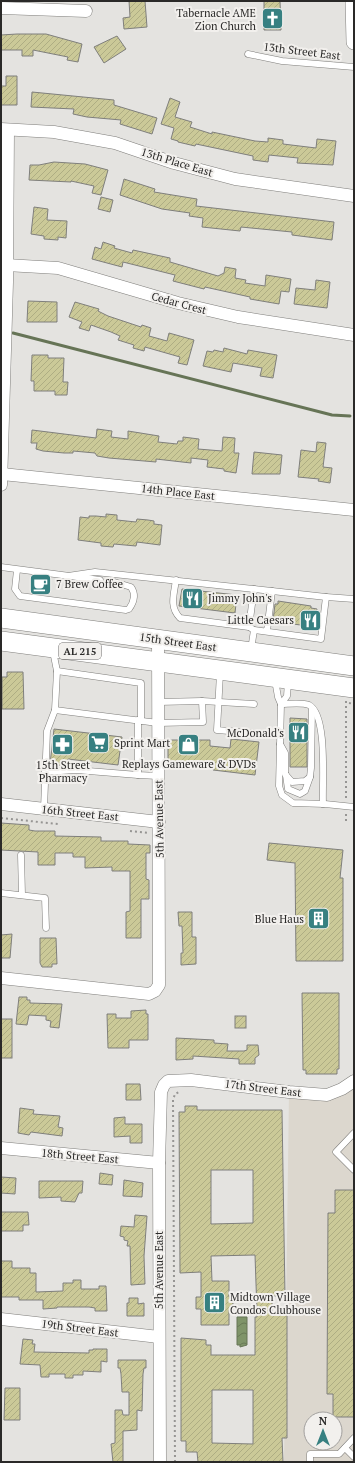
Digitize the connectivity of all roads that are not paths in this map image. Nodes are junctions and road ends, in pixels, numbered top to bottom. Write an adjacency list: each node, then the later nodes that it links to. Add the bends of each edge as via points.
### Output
1 (352, 1): 4 (street)
2 (1, 8): 3 (street)
3 (86, 11)
4 (354, 42)
5 (248, 54): 6 (lane, 13th Street East, via 282,61)
6 (354, 67)
7 (4, 130): 8 (street, 13th Place East, via 54,132 115,143 174,163 235,179); 9 (street)
8 (354, 196)
9 (6, 265): 10 (street, Cedar Crest, via 58,268 178,303 238,317); 11 (street)
10 (354, 334)
11 (3, 353): 12 (street)
12 (1, 477): 13 (street, 14th Place East)
13 (354, 510)
14 (1, 567): 15 (lane)
15 (17, 570): 16 (lane); 19 (lane, via 15,589 20,596 118,610 129,609 134,599 131,587)
16 (68, 576): 17 (lane); 18 (lane, via 95,572)
17 (100, 580)
18 (176, 580): 20 (lane); 25 (lane, via 172,606 180,618)
19 (111, 581)
20 (254, 589): 21 (lane); 25 (lane)
21 (272, 591): 22 (lane); 26 (lane)
22 (326, 597): 23 (lane); 26 (lane, via 321,639)
23 (354, 600)
24 (1, 618): 27 (main road, 15th Street East / AL 215)
25 (251, 628): 26 (lane); 30 (lane)
26 (267, 631)
27 (158, 639): 30 (main road, 15th Street East / AL 215); 31 (street, 5th Avenue East)
28 (1, 641): 29 (main road, 15th Street East / AL 215)
29 (52, 648): 31 (main road, 15th Street East / AL 215); 34 (lane)
30 (250, 652): 32 (main road, 15th Street East / AL 215)
31 (159, 661): 33 (main road, 15th Street East / AL 215); 38 (street, 5th Avenue East)
32 (354, 666)
33 (220, 669): 35 (main road, 15th Street East / AL 215); 39 (lane)
34 (57, 671): 46 (lane); 54 (lane, via 100,680 141,683)
35 (282, 678): 36 (main road, 15th Street East / AL 215); 41 (lane, via 278,697); 41 (lane, via 287,696)
36 (349, 687)
37 (202, 701): 38 (lane); 39 (lane); 55 (lane, via 203,722)
38 (158, 702): 55 (street, 5th Avenue East)
39 (218, 702): 40 (lane); 56 (lane, via 217,730)
40 (254, 704)
41 (281, 704): 45 (lane, via 308,705); 57 (lane)
42 (74, 705): 48 (lane)
43 (88, 707): 50 (lane)
44 (100, 708): 51 (lane)
45 (312, 709): 62 (lane); 64 (lane, via 320,719 323,738)
46 (55, 710): 48 (lane); 58 (lane, via 47,731)
47 (113, 710): 52 (lane)
48 (74, 712): 50 (lane)
49 (128, 712): 53 (lane)
50 (88, 714): 51 (lane)
51 (100, 716): 52 (lane)
52 (113, 717): 53 (lane)
53 (128, 719): 54 (lane)
54 (139, 720): 55 (lane); 60 (lane)
55 (158, 723): 61 (street, 5th Avenue East)
56 (253, 733)
57 (279, 743): 59 (lane, via 284,753); 64 (lane, via 279,786 282,795 293,803)
58 (45, 772): 60 (lane, via 76,770); 66 (lane)
59 (285, 774): 62 (lane, via 292,782 305,781); 62 (lane, via 288,789 300,794 305,791)
60 (138, 775): 61 (lane)
61 (158, 776): 67 (street, 5th Avenue East)
62 (310, 777)
63 (1, 804): 66 (street, 16th Street East)
64 (323, 804): 65 (lane)
65 (354, 807)
66 (44, 809): 67 (street, 16th Street East)
67 (160, 828): 72 (street, 5th Avenue East, via 161,975 155,991 149,994)
68 (21, 855): 70 (lane)
69 (1, 893): 70 (lane)
70 (22, 895): 71 (lane, via 46,898)
71 (46, 928)
72 (1, 978)
73 (168, 1081): 74 (street, 17th Street East, via 191,1080 327,1095); 77 (street, 5th Avenue East, via 161,1092)
74 (354, 1081)
75 (354, 1134): 78 (lane, via 336,1152)
76 (1, 1148): 77 (street, 18th Street East)
77 (159, 1163): 80 (street, 5th Avenue East)
78 (354, 1170)
79 (1, 1319): 80 (street, 19th Street East)
80 (159, 1337): 84 (street, 5th Avenue East)
81 (354, 1438): 82 (lane)
82 (345, 1448): 83 (lane); 85 (lane, via 339,1454 310,1454)
83 (354, 1456)
84 (160, 1462)
85 (310, 1462)

